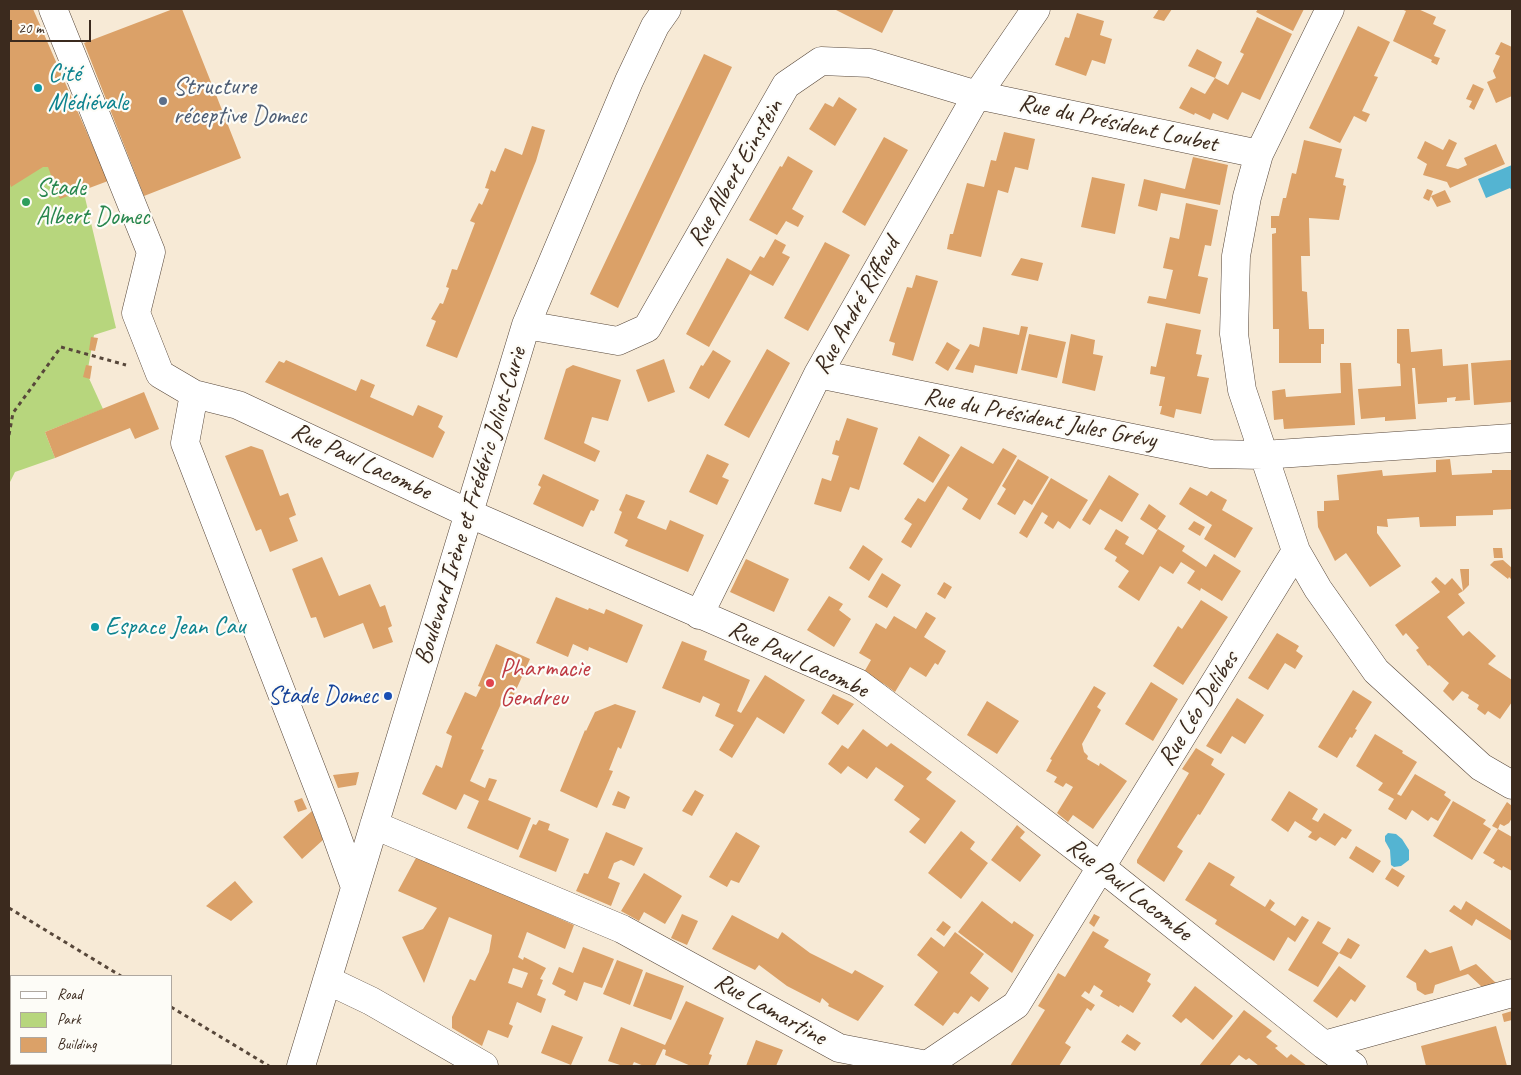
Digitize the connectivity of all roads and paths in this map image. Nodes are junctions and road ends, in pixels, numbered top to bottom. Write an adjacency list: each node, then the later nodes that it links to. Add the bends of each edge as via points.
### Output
1 (53, 9): 8 (street, via 151,252 136,313)
2 (667, 9): 7 (street, Boulevard Irène et Frédéric Joliot-Curie, via 655,26 629,81)
3 (1036, 9): 5 (street, Rue André Riffaud)
4 (1330, 9): 6 (street)
5 (977, 94): 6 (street, Rue du Président Loubet); 7 (street, Rue Albert Einstein, via 870,63 821,61 786,85 647,328 618,341); 9 (street, Rue André Riffaud)
6 (1259, 154): 13 (street, via 1236,256 1234,334 1242,390)
7 (526, 325): 14 (street, Boulevard Irène et Frédéric Joliot-Curie)
8 (160, 374): 10 (street, Rue Paul Lacombe); 11 (path, via 61,347 13,413)
9 (818, 374): 13 (street, Rue du Président Jules Grévy, via 1211,454); 16 (street, Rue André Riffaud)
10 (194, 394): 14 (street, Rue Paul Lacombe, via 238,405); 20 (street, via 185,443)
11 (9, 435)
12 (1512, 438): 13 (street, Rue du Président Jules Grévy)
13 (1263, 455): 15 (street)
14 (468, 513): 16 (street, Rue Paul Lacombe); 18 (street, Boulevard Irène et Frédéric Joliot-Curie)
15 (1296, 550): 17 (street, via 1318,588 1376,671 1481,767); 19 (street, Rue Léo Delibes)
16 (699, 615): 19 (street, Rue Paul Lacombe, via 858,683)
17 (1512, 785)
18 (374, 825): 19 (street, Rue Lamartine, via 622,929 839,1048 927,1065 1016,1005); 20 (street, Boulevard Irène et Frédéric Joliot-Curie)
19 (1101, 867): 26 (street, Rue Paul Lacombe)
20 (354, 887): 23 (street, Boulevard Irène et Frédéric Joliot-Curie)
21 (9, 908): 22 (path)
22 (119, 975)
23 (326, 980): 28 (street, Boulevard Irène et Frédéric Joliot-Curie); 29 (street, via 371,1001)
24 (1512, 993): 26 (street)
25 (172, 1008): 27 (path)
26 (1324, 1045): 30 (street, Rue Paul Lacombe)
27 (269, 1066)
28 (301, 1066)
29 (484, 1066)
30 (1353, 1066)

